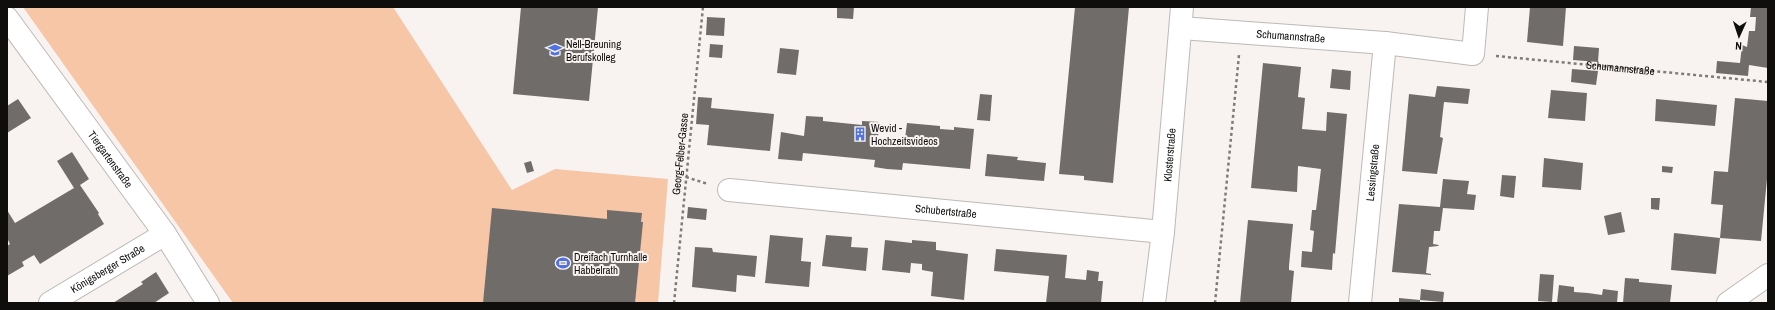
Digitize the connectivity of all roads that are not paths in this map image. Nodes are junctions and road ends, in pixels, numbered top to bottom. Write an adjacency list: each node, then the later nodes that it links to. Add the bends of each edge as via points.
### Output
1 (1476, 7): 4 (street, Schumannstraße, via 1473,54)
2 (7, 18): 7 (street, Tiergartenstraße)
3 (1181, 18): 4 (street, Schumannstraße, via 1241,32); 6 (street, Klosterstraße)
4 (1385, 43): 12 (street, Lessingstraße)
5 (729, 190): 6 (street, Schubertstraße)
6 (1163, 232): 11 (street, Klosterstraße)
7 (165, 234): 9 (street, Königsberger Straße); 10 (street, Tiergartenstraße)
8 (1768, 275): 13 (street)
9 (50, 303)
10 (208, 303)
11 (1154, 303)
12 (1360, 303)
13 (1728, 303)

